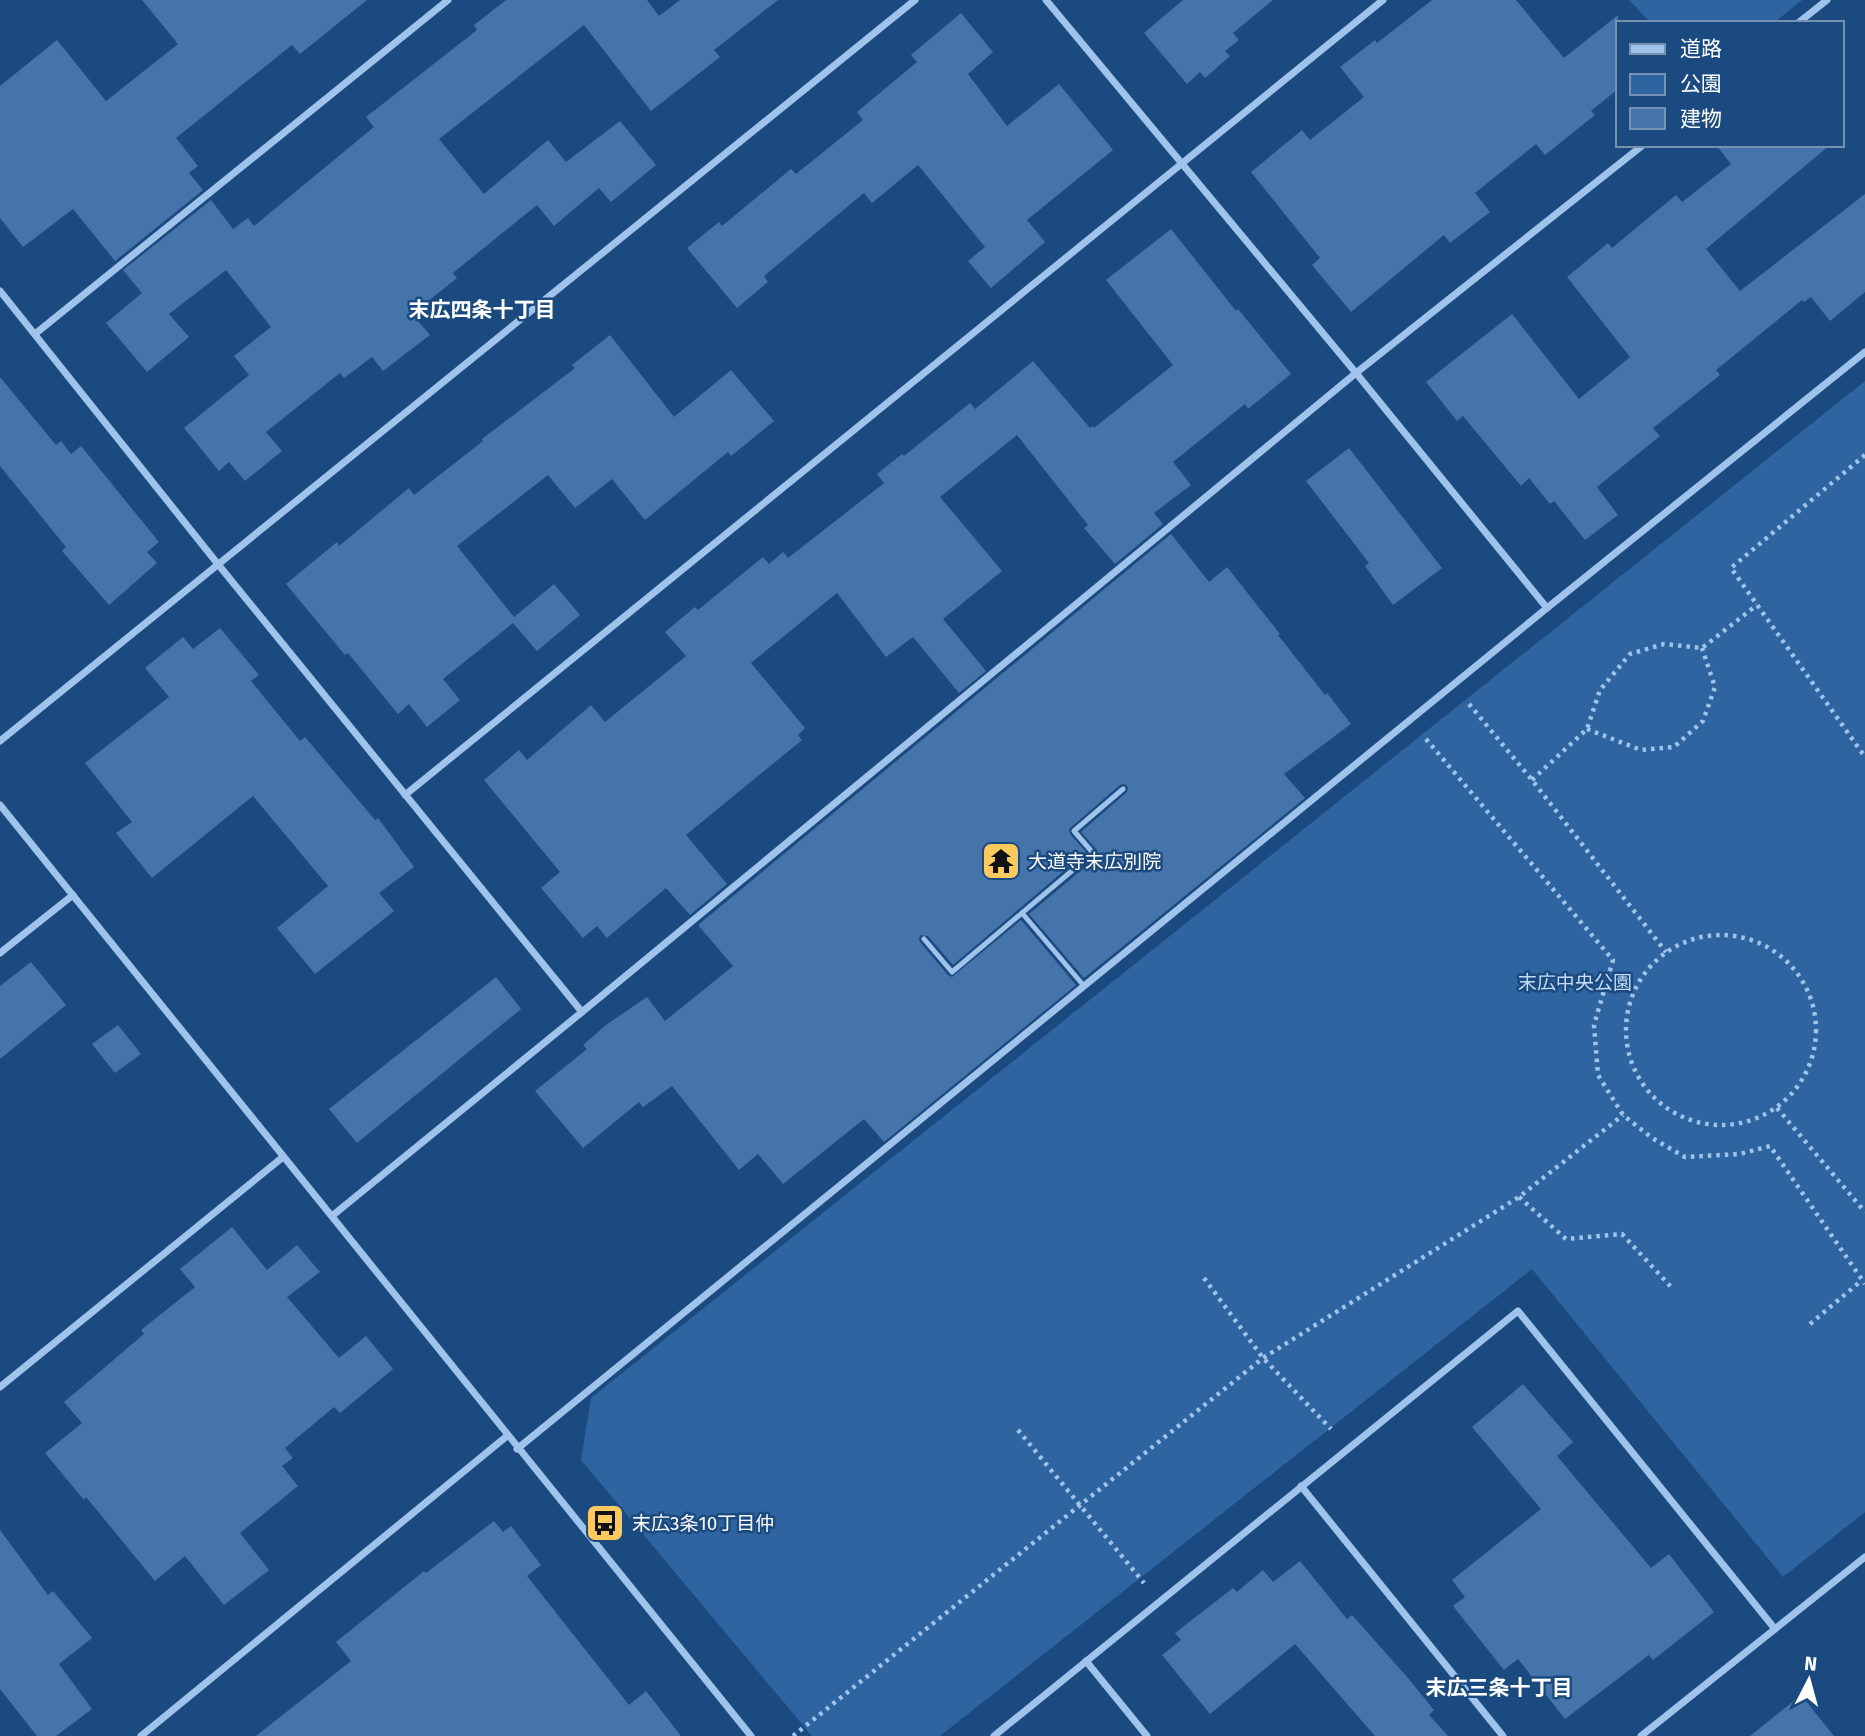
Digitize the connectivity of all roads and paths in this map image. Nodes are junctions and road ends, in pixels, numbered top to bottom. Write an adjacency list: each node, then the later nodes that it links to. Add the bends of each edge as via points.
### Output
1 (448, 0): 10 (street)
2 (915, 0): 14 (street)
3 (1046, 0): 8 (street)
4 (1382, 0): 8 (street)
5 (1827, 0): 6 (street)
6 (1801, 21)
7 (1640, 147): 12 (street)
8 (1180, 163): 12 (street); 25 (street)
9 (0, 291): 10 (street)
10 (35, 334): 14 (street)
11 (1865, 352): 16 (street)
12 (1356, 373): 16 (street); 33 (street)
13 (1865, 455): 15 (path, via 1731,568)
14 (217, 563): 21 (street); 25 (street)
15 (1757, 605): 17 (path); 22 (path)
16 (1546, 608): 18 (street)
17 (1702, 648): 20 (path, via 1664,644 1630,654 1600,690); 20 (path, via 1715,687 1703,721 1674,747 1641,750)
18 (1453, 685): 19 (street); 23 (path)
19 (1410, 720): 32 (street); 35 (path, via 1614,960 1594,1025 1598,1075)
20 (1587, 729): 23 (path)
21 (0, 741)
22 (1865, 757)
23 (1532, 780): 30 (path)
24 (1123, 789): 28 (lane, via 1074,831 1093,853)
25 (405, 796): 33 (street)
26 (0, 804): 27 (street)
27 (73, 895): 31 (street); 36 (street)
28 (1022, 913): 29 (lane, via 952,972); 32 (lane)
29 (925, 939)
30 (1666, 952): 34 (path, via 1696,938 1729,935 1761,944 1788,963 1808,989 1816,1021 1814,1054 1800,1084); 34 (path, via 1645,973 1631,1000 1626,1028 1630,1059 1644,1085 1664,1107 1691,1121 1720,1125 1750,1121)
31 (0, 953)
32 (1084, 986): 49 (street)
33 (582, 1012): 39 (street)
34 (1777, 1108): 38 (path)
35 (1623, 1115): 37 (path); 41 (path, via 1685,1157 1740,1154 1770,1146)
36 (283, 1157): 39 (street); 45 (street)
37 (1519, 1198): 42 (path, via 1566,1239 1622,1234); 44 (path)
38 (1865, 1212)
39 (332, 1216): 47 (street)
40 (1204, 1278): 44 (path)
41 (1863, 1282): 43 (path)
42 (1673, 1289)
43 (1810, 1324)
44 (1263, 1358): 48 (path); 51 (path)
45 (0, 1387)
46 (1018, 1430): 51 (path)
47 (507, 1436): 49 (street); 56 (street)
48 (1348, 1447): 50 (street); 54 (street, via 1518,1311)
49 (517, 1449): 57 (street)
50 (1301, 1486): 53 (street); 61 (street)
51 (1078, 1505): 53 (path); 58 (path)
52 (1865, 1557): 54 (street)
53 (1159, 1601): 55 (street)
54 (1775, 1629): 62 (street)
55 (1086, 1661): 59 (street); 60 (street)
56 (142, 1736)
57 (751, 1736)
58 (793, 1736)
59 (994, 1736)
60 (1147, 1736)
61 (1503, 1736)
62 (1641, 1736)

